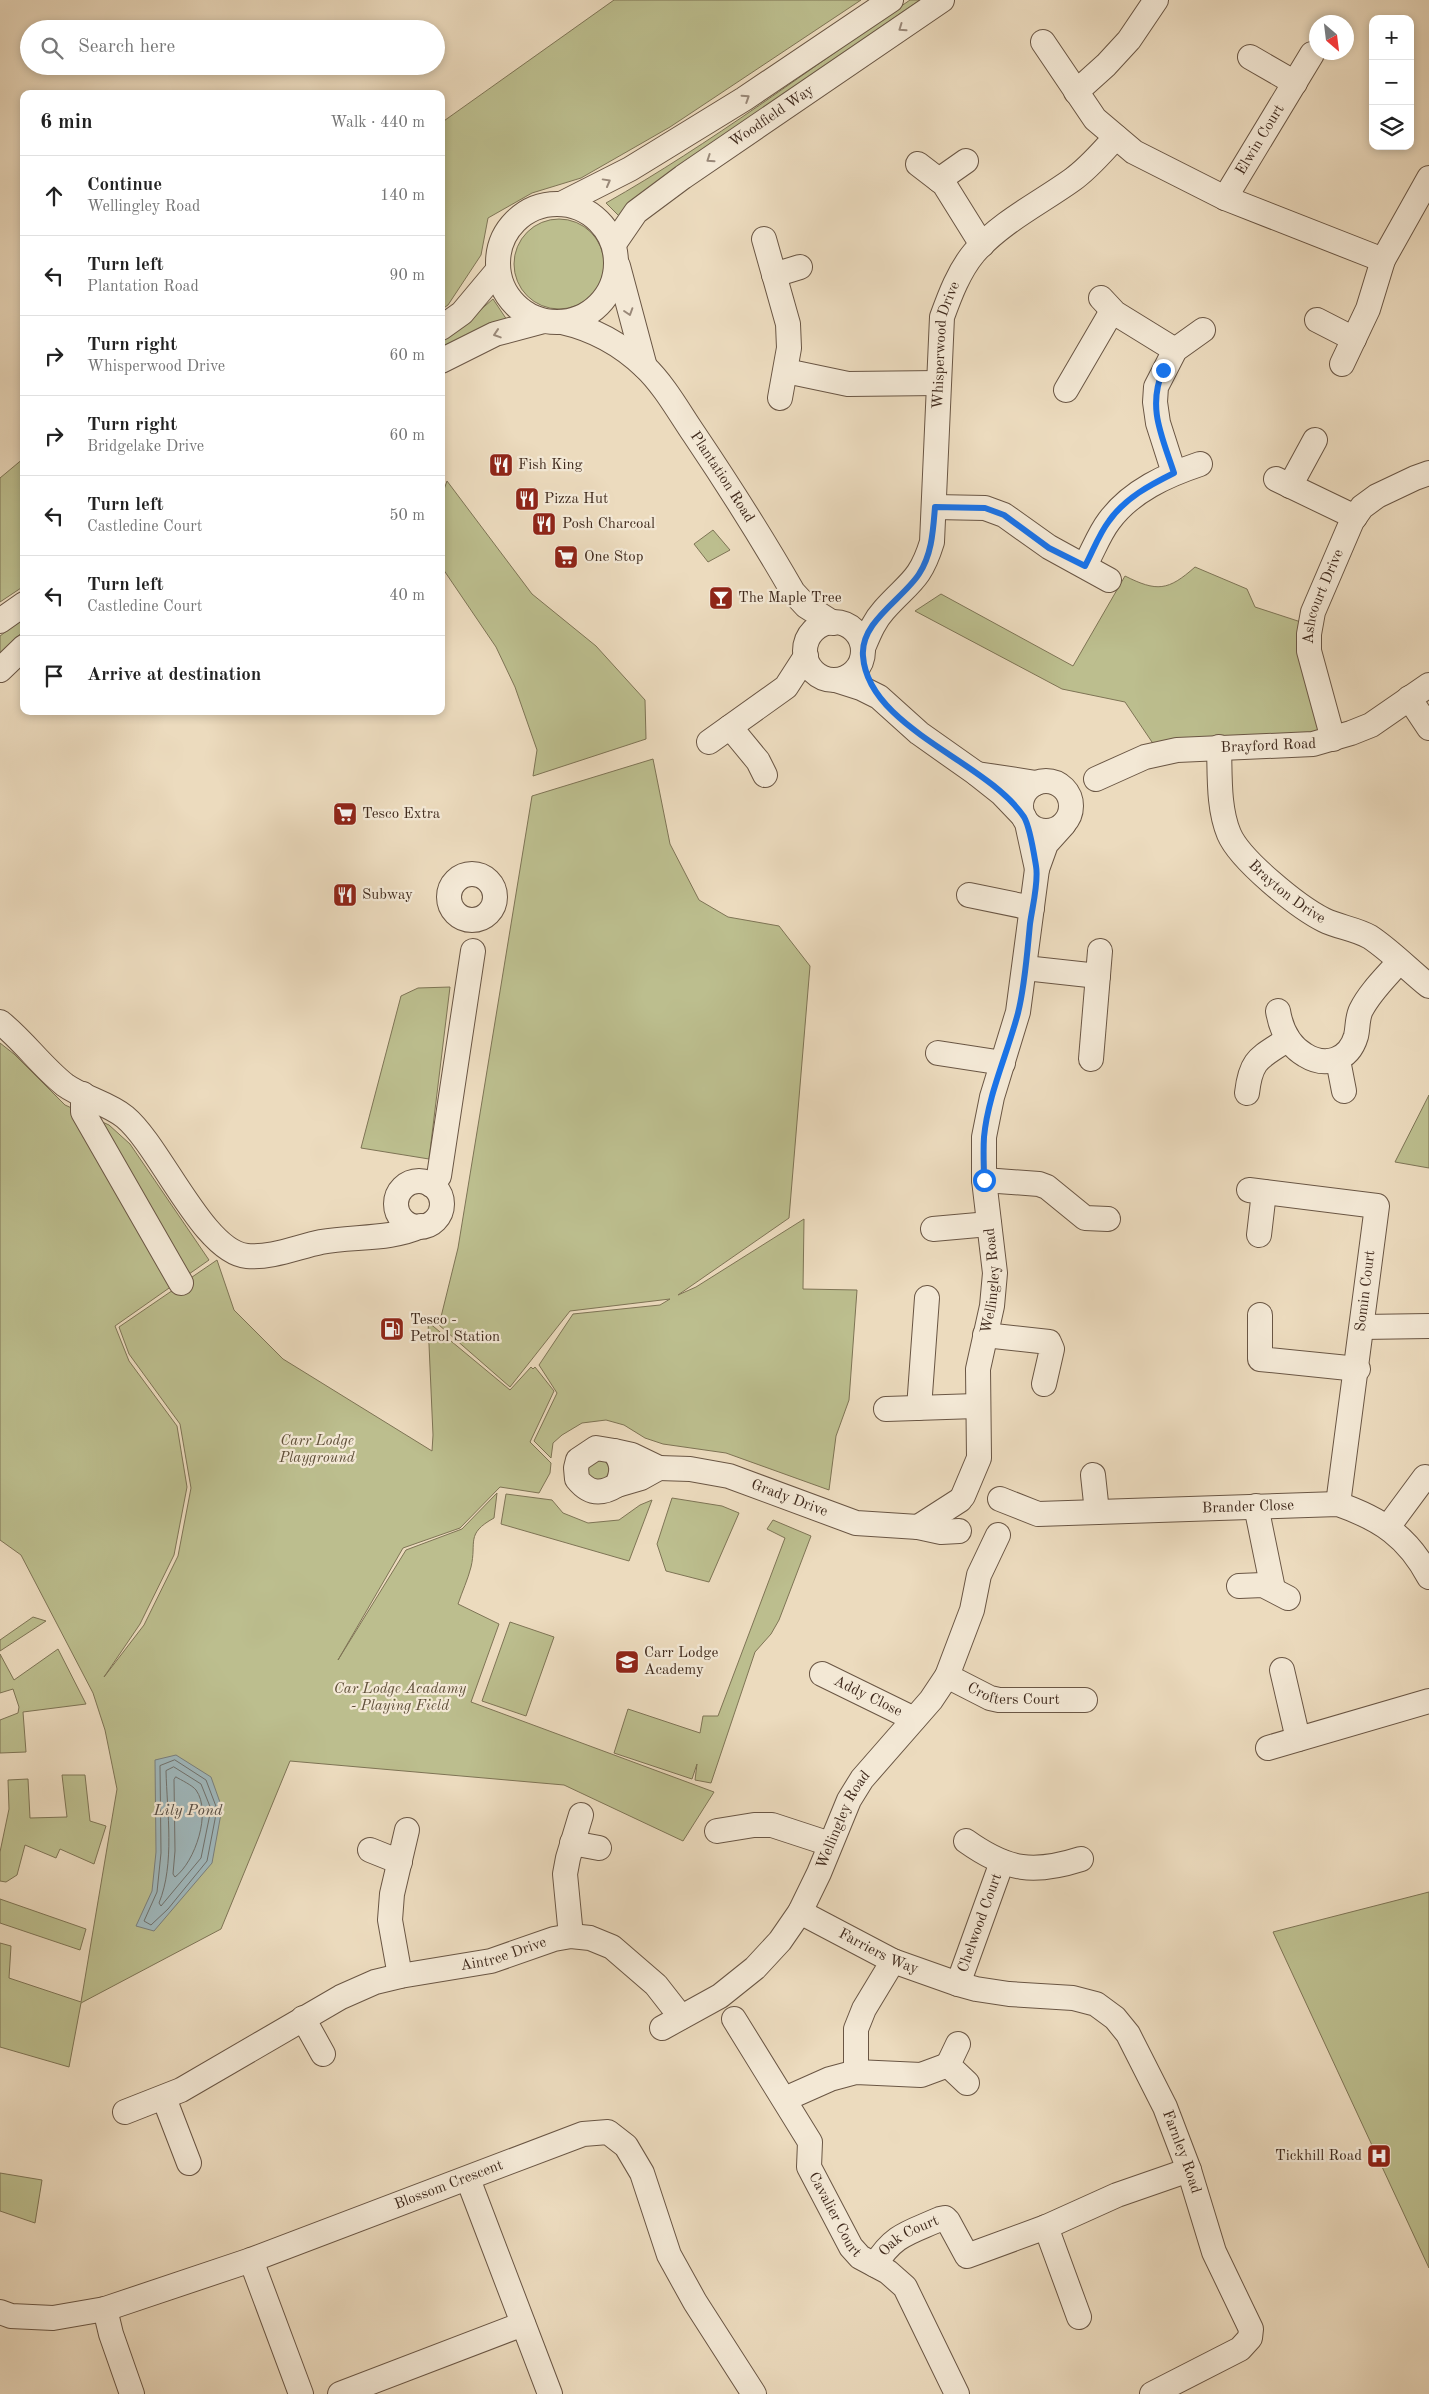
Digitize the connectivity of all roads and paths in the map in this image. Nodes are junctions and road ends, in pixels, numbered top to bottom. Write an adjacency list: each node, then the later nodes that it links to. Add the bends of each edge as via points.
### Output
1 (891, 0): 15 (street, Woodfield Way, one-way to 1, via 630,169 744,99)
2 (942, 0): 18 (street, Woodfield Way, one-way to 18, via 683,176 636,212)
3 (1156, 0): 8 (street, via 1129,40)
4 (1043, 42): 8 (street)
5 (1250, 57): 7 (street)
6 (1309, 59): 7 (street, Elwin Court)
7 (1295, 83): 14 (street, Elwin Court)
8 (1076, 92): 9 (street, via 1095,119)
9 (1116, 138): 14 (street, via 1134,152); 17 (street, Whisperwood Drive, via 1074,178)
10 (966, 161): 12 (street)
11 (918, 164): 12 (street)
12 (939, 180): 17 (street)
13 (1428, 180): 19 (street)
14 (1225, 198): 19 (street)
15 (563, 204): 18 (street, via 576,206 594,216 608,231); 21 (street, via 543,205 524,214 507,230 499,250)
16 (764, 239): 22 (street)
17 (982, 245): 33 (street, Whisperwood Drive, via 959,275 942,317)
18 (616, 254): 24 (street, via 612,284 605,299 576,319); 31 (street, Plantation Road, one-way to 31, via 626,304)
19 (1383, 260): 27 (street, via 1368,309)
20 (800, 267): 22 (street)
21 (498, 270): 24 (street, via 510,299 525,313); 25 (street, via 462,313)
22 (774, 275): 32 (street, via 788,324)
23 (1317, 320): 27 (street)
24 (553, 322): 29 (street, one-way to 29, via 495,334); 31 (street, Plantation Road, via 586,328 608,339)
25 (445, 325)
26 (1203, 330): 28 (street)
27 (1354, 339): 30 (street)
28 (1174, 350): 34 (street, via 1106,304); 38 (street, via 1156,387 1154,402)
29 (445, 358)
30 (1342, 364)
31 (645, 367): 44 (street, Plantation Road, via 715,465)
32 (786, 371): 33 (street, via 848,384); 35 (street)
33 (938, 384): 40 (street, Whisperwood Drive)
34 (1066, 390)
35 (780, 398)
36 (1315, 440): 41 (street, via 1283,482)
37 (1200, 464): 38 (street)
38 (1174, 473): 42 (street, via 1120,508 1108,522)
39 (1429, 473): 41 (street, Ashcourt Drive, via 1377,496)
40 (935, 507): 42 (street, via 985,508 1004,515 1049,548); 46 (street, Whisperwood Drive, via 932,542 926,560 908,588)
41 (1355, 517): 60 (street, Ashcourt Drive, via 1313,612 1309,634 1312,665)
42 (1085, 566): 43 (street)
43 (1108, 580)
44 (793, 592): 48 (street, Plantation Road, via 806,606); 50 (street, Plantation Road)
45 (20, 607): 47 (street)
46 (884, 610): 48 (street, Whisperwood Drive); 51 (street, Whisperwood Drive, via 872,626)
47 (0, 621)
48 (838, 623): 50 (street, via 816,629 809,638); 51 (street, via 853,630 859,637)
49 (20, 651): 52 (street)
50 (806, 652): 53 (street, via 811,669); 55 (street)
51 (863, 652): 53 (street, via 854,672); 56 (street)
52 (0, 670)
53 (830, 679): 55 (street, via 810,680); 56 (street, via 861,688)
54 (1429, 685): 57 (street, Brayford Road)
55 (786, 687): 58 (street)
56 (878, 698): 63 (street, via 919,734)
57 (1409, 698): 59 (street); 60 (street, Brayford Road, via 1371,725)
58 (730, 727): 61 (street); 64 (street, via 758,761)
59 (1429, 728)
60 (1333, 739): 62 (street, Brayford Road, via 1313,744)
61 (709, 742)
62 (1218, 747): 65 (street, Brayford Road, via 1177,750 1145,757); 76 (street, Brayton Drive, via 1224,819 1229,835 1241,850 1276,887 1304,908 1324,920 1369,937)
63 (977, 774): 66 (street); 68 (street, via 1001,793)
64 (765, 775)
65 (1096, 779): 66 (street, Brayford Road); 67 (street, Brayford Road)
66 (1043, 782): 67 (street, via 1063,787 1071,802); 68 (street, via 1029,787 1022,798 1021,812)
67 (1067, 819): 68 (street, via 1048,831 1037,830); 69 (street, Wellingley Road, via 1046,844)
68 (1025, 820): 69 (street, Wellingley Road)
69 (1037, 869): 71 (street, Wellingley Road)
70 (969, 895): 71 (street)
71 (1032, 908): 77 (street, Wellingley Road)
72 (490, 912): 73 (street, via 478,920); 73 (street, via 495,900 490,884 478,875 468,875 456,880 449,893 450,906); 74 (street, via 481,924)
73 (458, 916): 74 (street)
74 (473, 951): 91 (street, via 439,1176)
75 (1100, 951): 78 (street)
76 (1399, 962): 79 (street, Brayton Drive); 85 (street, via 1366,1002 1360,1012 1352,1044)
77 (1025, 968): 78 (street); 86 (street, Wellingley Road, via 1018,1012)
78 (1098, 976): 84 (street)
79 (1429, 986)
80 (1278, 1011): 82 (street)
81 (0, 1022): 89 (street, via 64,1084)
82 (1288, 1038): 85 (street, via 1307,1056 1330,1062); 88 (street, via 1254,1064)
83 (938, 1053): 86 (street)
84 (1091, 1059)
85 (1338, 1060): 87 (street)
86 (1003, 1063): 90 (street, Wellingley Road, via 984,1137)
87 (1344, 1091)
88 (1247, 1093)
89 (83, 1094): 97 (street, via 124,1117 145,1140 205,1226 230,1251 246,1256 265,1256 322,1242); 99 (street, via 83,1112)
90 (984, 1180): 93 (street, via 1039,1184 1085,1218); 94 (street, Wellingley Road)
91 (431, 1185): 92 (street, via 416,1181 408,1184 400,1191); 95 (street, via 441,1199 440,1212 430,1223)
92 (396, 1203): 95 (street, via 401,1219 414,1226); 97 (street, via 388,1226)
93 (1108, 1219)
94 (989, 1224): 96 (street); 104 (street, Wellingley Road, via 995,1273)
95 (422, 1226): 97 (street, via 404,1234)
96 (932, 1229)
97 (371, 1235)
98 (1259, 1235): 103 (street, Somin Court, via 1256,1191 1377,1206)
99 (181, 1283)
100 (927, 1298): 108 (street)
101 (1260, 1315): 105 (street, via 1260,1359)
102 (1429, 1326): 103 (street)
103 (1362, 1327): 105 (street, Somin Court)
104 (985, 1335): 106 (street, via 1049,1342 1052,1349); 107 (street, Wellingley Road, via 978,1369)
105 (1358, 1369): 118 (street, Somin Court)
106 (1044, 1384)
107 (976, 1406): 108 (street); 111 (street, Wellingley Road)
108 (919, 1408): 109 (street)
109 (886, 1410)
110 (614, 1451): 112 (street, Grady Drive, via 632,1455); 115 (street, via 622,1468); 115 (street, Grady Drive, via 596,1448 578,1460 576,1479 591,1491 601,1493)
111 (979, 1458): 116 (street, Wellingley Road); 117 (street, Wellingley Road)
112 (659, 1468): 115 (street, Grady Drive, via 641,1478); 122 (street, Grady Drive, via 690,1468 729,1476 856,1523)
113 (1093, 1474): 120 (street)
114 (1425, 1477): 123 (street)
115 (617, 1485)
116 (997, 1496): 117 (street, via 985,1490 975,1490); 121 (street, Brander Close); 124 (street, via 1006,1513)
117 (961, 1498): 122 (street); 125 (street, via 954,1514)
118 (1338, 1504): 119 (street, Brander Close); 123 (street, Brander Close, via 1364,1513)
119 (1256, 1506): 120 (street, Brander Close); 128 (street, via 1281,1593 1263,1585)
120 (1097, 1512): 121 (street, Brander Close)
121 (1038, 1514): 124 (street, Brander Close)
122 (918, 1527): 125 (street, Grady Drive)
123 (1388, 1527): 127 (street, Brander Close, via 1414,1551)
124 (1000, 1532): 125 (street, via 990,1540 980,1542); 126 (street, Wellingley Road)
125 (962, 1534): 126 (street, Wellingley Road, via 973,1553)
126 (979, 1575): 131 (street, Wellingley Road, via 972,1610)
127 (1429, 1577)
128 (1239, 1586)
129 (1282, 1670): 135 (street)
130 (822, 1674): 134 (street, Addy Close)
131 (947, 1676): 132 (street, Crofters Court, via 999,1700); 134 (street, Wellingley Road)
132 (1085, 1700)
133 (1429, 1701): 135 (street)
134 (914, 1718): 142 (street, Wellingley Road, via 862,1779)
135 (1298, 1739): 136 (street)
136 (1268, 1748)
137 (581, 1815): 141 (street)
138 (408, 1830): 146 (street)
139 (717, 1831): 142 (street, via 772,1825)
140 (966, 1841): 147 (street, Chelwood Court)
141 (572, 1843): 143 (street); 149 (street, via 565,1874)
142 (830, 1844): 148 (street, Wellingley Road, via 820,1873)
143 (599, 1848)
144 (370, 1850): 146 (street)
145 (1081, 1858): 147 (street, Chelwood Court, via 1052,1868 1020,1868)
146 (400, 1862): 151 (street, via 390,1920)
147 (1002, 1862): 152 (street, Chelwood Court)
148 (800, 1912): 150 (street, Farriers Way); 155 (street, Wellingley Road, via 780,1941 754,1968 720,1996)
149 (571, 1936): 151 (street, Aintree Drive, via 491,1961); 155 (street, Aintree Drive, via 590,1938 612,1947 656,1985)
150 (893, 1961): 152 (street, Farriers Way); 159 (street, via 856,2028)
151 (400, 1976): 153 (street, Aintree Drive, via 341,1997)
152 (958, 1984): 165 (street, Farnley Road, via 1009,1994 1073,1998 1096,2004 1115,2018 1128,2034 1165,2107)
153 (303, 2018): 157 (street); 161 (street, Aintree Drive)
154 (734, 2019): 162 (street, Cavalier Court)
155 (672, 2023)
156 (958, 2044): 158 (street)
157 (323, 2054)
158 (948, 2065): 159 (street, via 921,2075); 160 (street)
159 (856, 2072): 162 (street, via 830,2079)
160 (967, 2083)
161 (164, 2098): 163 (street, Aintree Drive); 164 (street)
162 (785, 2099): 169 (street, Cavalier Court, via 810,2142 809,2167 851,2247 860,2257)
163 (125, 2112)
164 (189, 2163)
165 (1189, 2170): 167 (street, Oak Court, via 1108,2198); 180 (street, Farnley Road, via 1214,2252 1251,2329 1250,2338 1240,2350)
166 (468, 2179): 168 (street, Blossom Crescent); 173 (street); 178 (street, Blossom Crescent, via 583,2134 608,2132 626,2146 642,2173 669,2255)
167 (1046, 2227): 169 (street, Oak Court, via 967,2256 948,2221 940,2219 896,2239 887,2246); 172 (street)
168 (251, 2260): 170 (street, Blossom Crescent); 175 (street)
169 (875, 2265): 179 (street, Cavalier Court, via 905,2287)
170 (105, 2309): 171 (street, Blossom Crescent, via 53,2318 11,2316); 174 (street)
171 (0, 2312)
172 (1079, 2317)
173 (523, 2324): 176 (street); 177 (street)
174 (132, 2394)
175 (301, 2394)
176 (340, 2394)
177 (550, 2394)
178 (754, 2394)
179 (957, 2394)
180 (1152, 2394)

